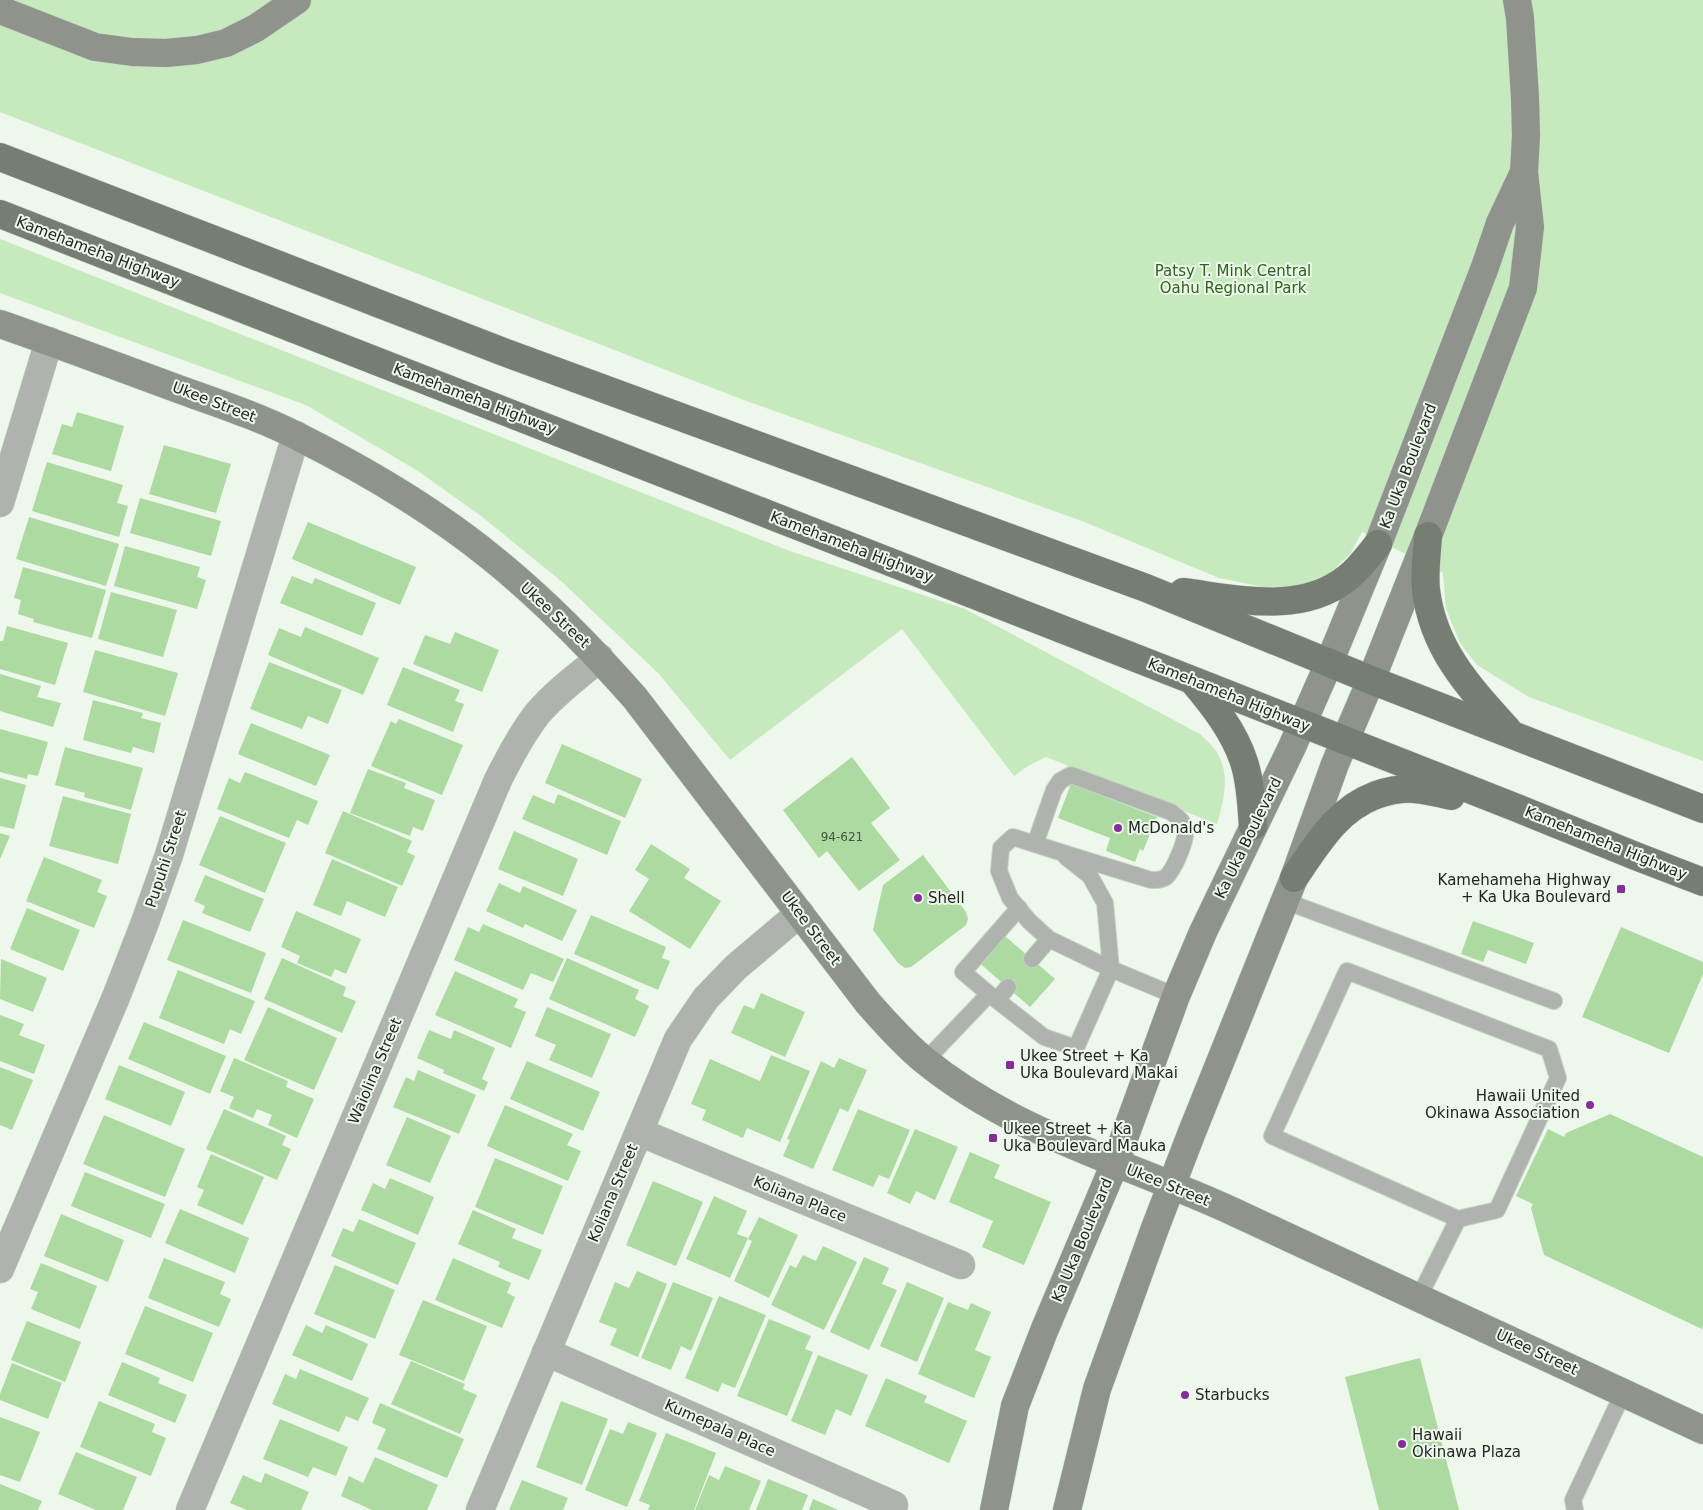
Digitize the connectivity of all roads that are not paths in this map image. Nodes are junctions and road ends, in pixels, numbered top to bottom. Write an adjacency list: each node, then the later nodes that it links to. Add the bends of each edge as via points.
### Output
1 (297, 0): 3 (street, via 256,28 226,43 166,53 95,47)
2 (1517, 0): 5 (street, Ka Uka Boulevard, via 1525,98)
3 (0, 10)
4 (0, 157): 13 (main road, via 501,351)
5 (1524, 172): 11 (street, Ka Uka Boulevard, via 1530,227 1523,288); 12 (street, Ka Uka Boulevard, via 1500,222)
6 (0, 214): 16 (main road, Kamehameha Highway)
7 (0, 324): 8 (street, Ukee Street)
8 (48, 341): 9 (street, Ukee Street); 10 (street)
9 (296, 435): 14 (street, Ukee Street, via 371,475 454,530 534,594); 43 (street, Pupuhi Street, via 169,854 147,916 116,997)
10 (0, 503)
11 (1428, 536): 17 (street, Ka Uka Boulevard); 19 (main road, via 1425,588 1440,640 1459,674)
12 (1378, 544): 13 (main road, via 1347,579 1317,595 1301,599 1266,602); 15 (street, Ka Uka Boulevard)
13 (1146, 588): 15 (main road)
14 (600, 658): 29 (street, Ukee Street, via 635,698); 49 (street, Waiolina Street, via 539,712 516,743 498,780)
15 (1329, 662): 17 (main road); 18 (street, Ka Uka Boulevard)
16 (1192, 680): 18 (main road, Kamehameha Highway); 23 (main road, via 1223,722 1244,761)
17 (1372, 680): 19 (main road); 20 (street, Ka Uka Boulevard)
18 (1302, 724): 20 (main road, Kamehameha Highway); 23 (street, Ka Uka Boulevard)
19 (1512, 734): 22 (main road)
20 (1345, 741): 21 (main road, Kamehameha Highway); 27 (street, Ka Uka Boulevard)
21 (1517, 808): 26 (main road, Kamehameha Highway); 27 (main road, via 1412,789 1390,790 1358,804 1327,829)
22 (1703, 809)
23 (1253, 826): 34 (street, Ka Uka Boulevard)
24 (1034, 844): 25 (lane); 25 (lane, via 1054,790 1060,781 1071,775 1171,812 1182,821 1185,829 1186,838 1173,869 1160,880 1150,880); 28 (lane, via 1013,837 1001,848 999,871 1010,898)
25 (1059, 851): 32 (lane, via 1090,876 1105,903)
26 (1703, 882)
27 (1289, 889): 36 (lane); 40 (street, Ka Uka Boulevard)
28 (1019, 908): 30 (lane); 35 (lane, via 963,972)
29 (800, 914): 37 (street, Ukee Street, via 868,1003); 38 (street, Koliana Street, via 736,967 706,998 678,1039)
30 (1049, 939): 31 (lane); 32 (lane)
31 (1032, 959)
32 (1111, 969): 34 (lane); 35 (lane, via 1076,1048 1044,1037)
33 (1008, 987): 35 (lane)
34 (1176, 996): 39 (street, Ka Uka Boulevard)
35 (993, 997): 37 (lane)
36 (1554, 1001)
37 (925, 1061): 39 (street, Ukee Street, via 999,1110)
38 (639, 1132): 42 (street, Koliana Place); 45 (street, Koliana Street)
39 (1115, 1163): 40 (street, Ukee Street); 51 (street, Ka Uka Boulevard, via 1015,1406)
40 (1171, 1186): 44 (street, Ukee Street); 52 (street, Ka Uka Boulevard, via 1097,1389)
41 (1458, 1219): 41 (lane, via 1272,1136 1347,971 1549,1049 1558,1078 1497,1210); 44 (lane)
42 (961, 1265)
43 (0, 1269)
44 (1419, 1297): 46 (street, Ukee Street)
45 (546, 1352): 48 (street, Kumepala Place); 50 (street, Koliana Street)
46 (1623, 1393): 47 (street, Ukee Street); 53 (lane, via 1573,1500)
47 (1703, 1430)
48 (894, 1505)
49 (190, 1510)
50 (480, 1510)
51 (994, 1510)
52 (1067, 1510)
53 (1575, 1510)

